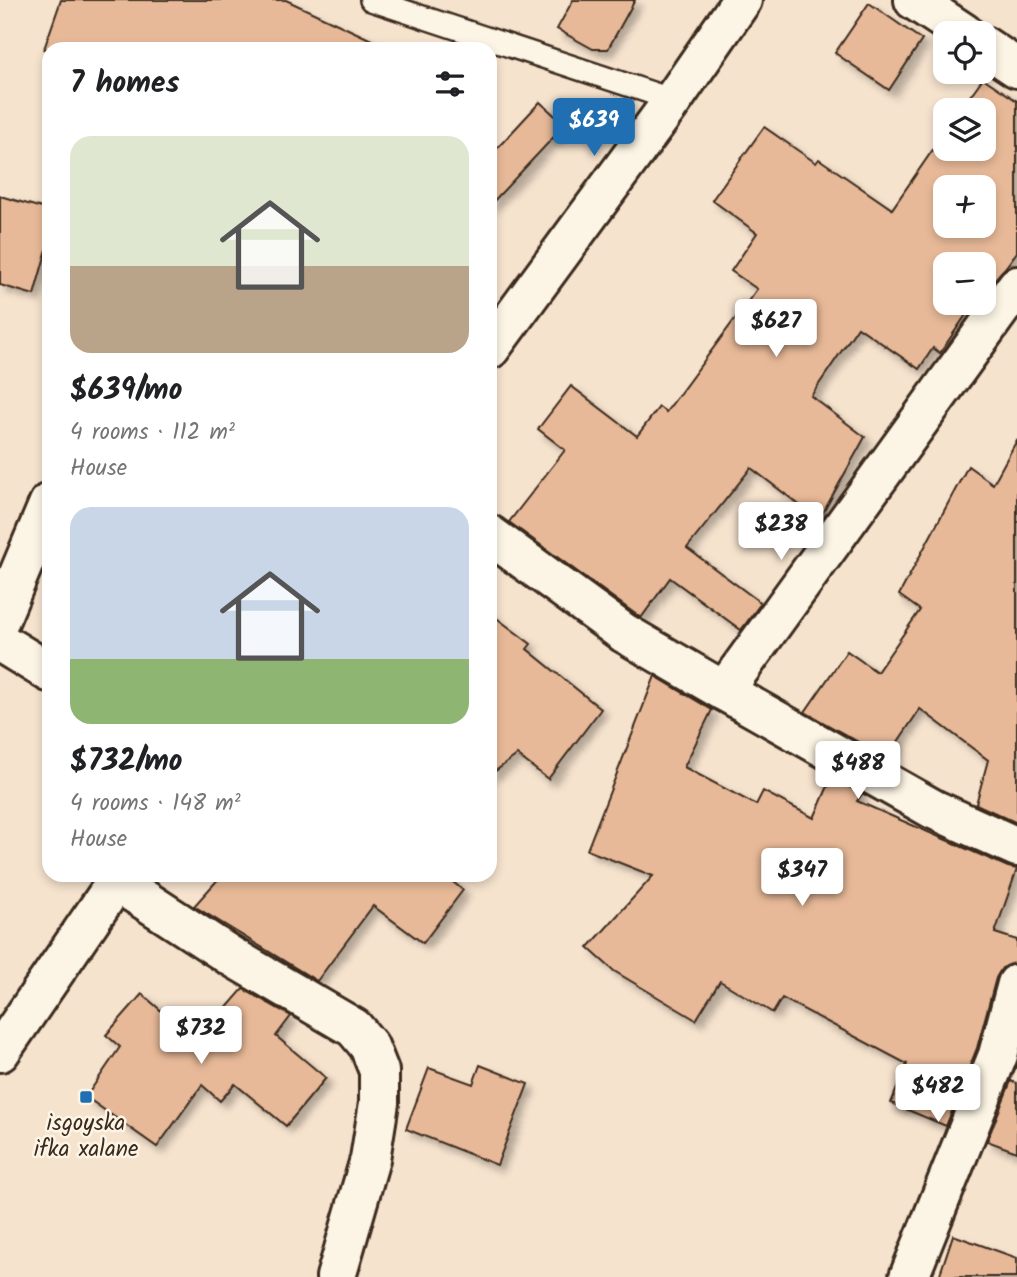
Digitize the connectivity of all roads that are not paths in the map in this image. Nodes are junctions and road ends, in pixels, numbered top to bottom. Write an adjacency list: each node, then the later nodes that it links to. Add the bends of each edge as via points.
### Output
1 (370, 0): 7 (lane)
2 (742, 0): 7 (street)
3 (914, 0): 4 (street)
4 (946, 21)
5 (996, 54): 6 (street)
6 (1017, 68)
7 (673, 100): 9 (street)
8 (1017, 286): 15 (street)
9 (497, 339)
10 (42, 520): 12 (street)
11 (497, 540): 15 (street, via 624,633)
12 (0, 619)
13 (0, 642): 14 (street)
14 (42, 667)
15 (724, 691): 16 (street, via 933,809)
16 (1017, 847)
17 (116, 882): 20 (street)
18 (125, 882): 21 (street, via 229,956 354,1028 369,1046 379,1071 379,1103 370,1158)
19 (1017, 984): 22 (street, via 998,1055)
20 (0, 1052)
21 (336, 1277)
22 (909, 1277)

